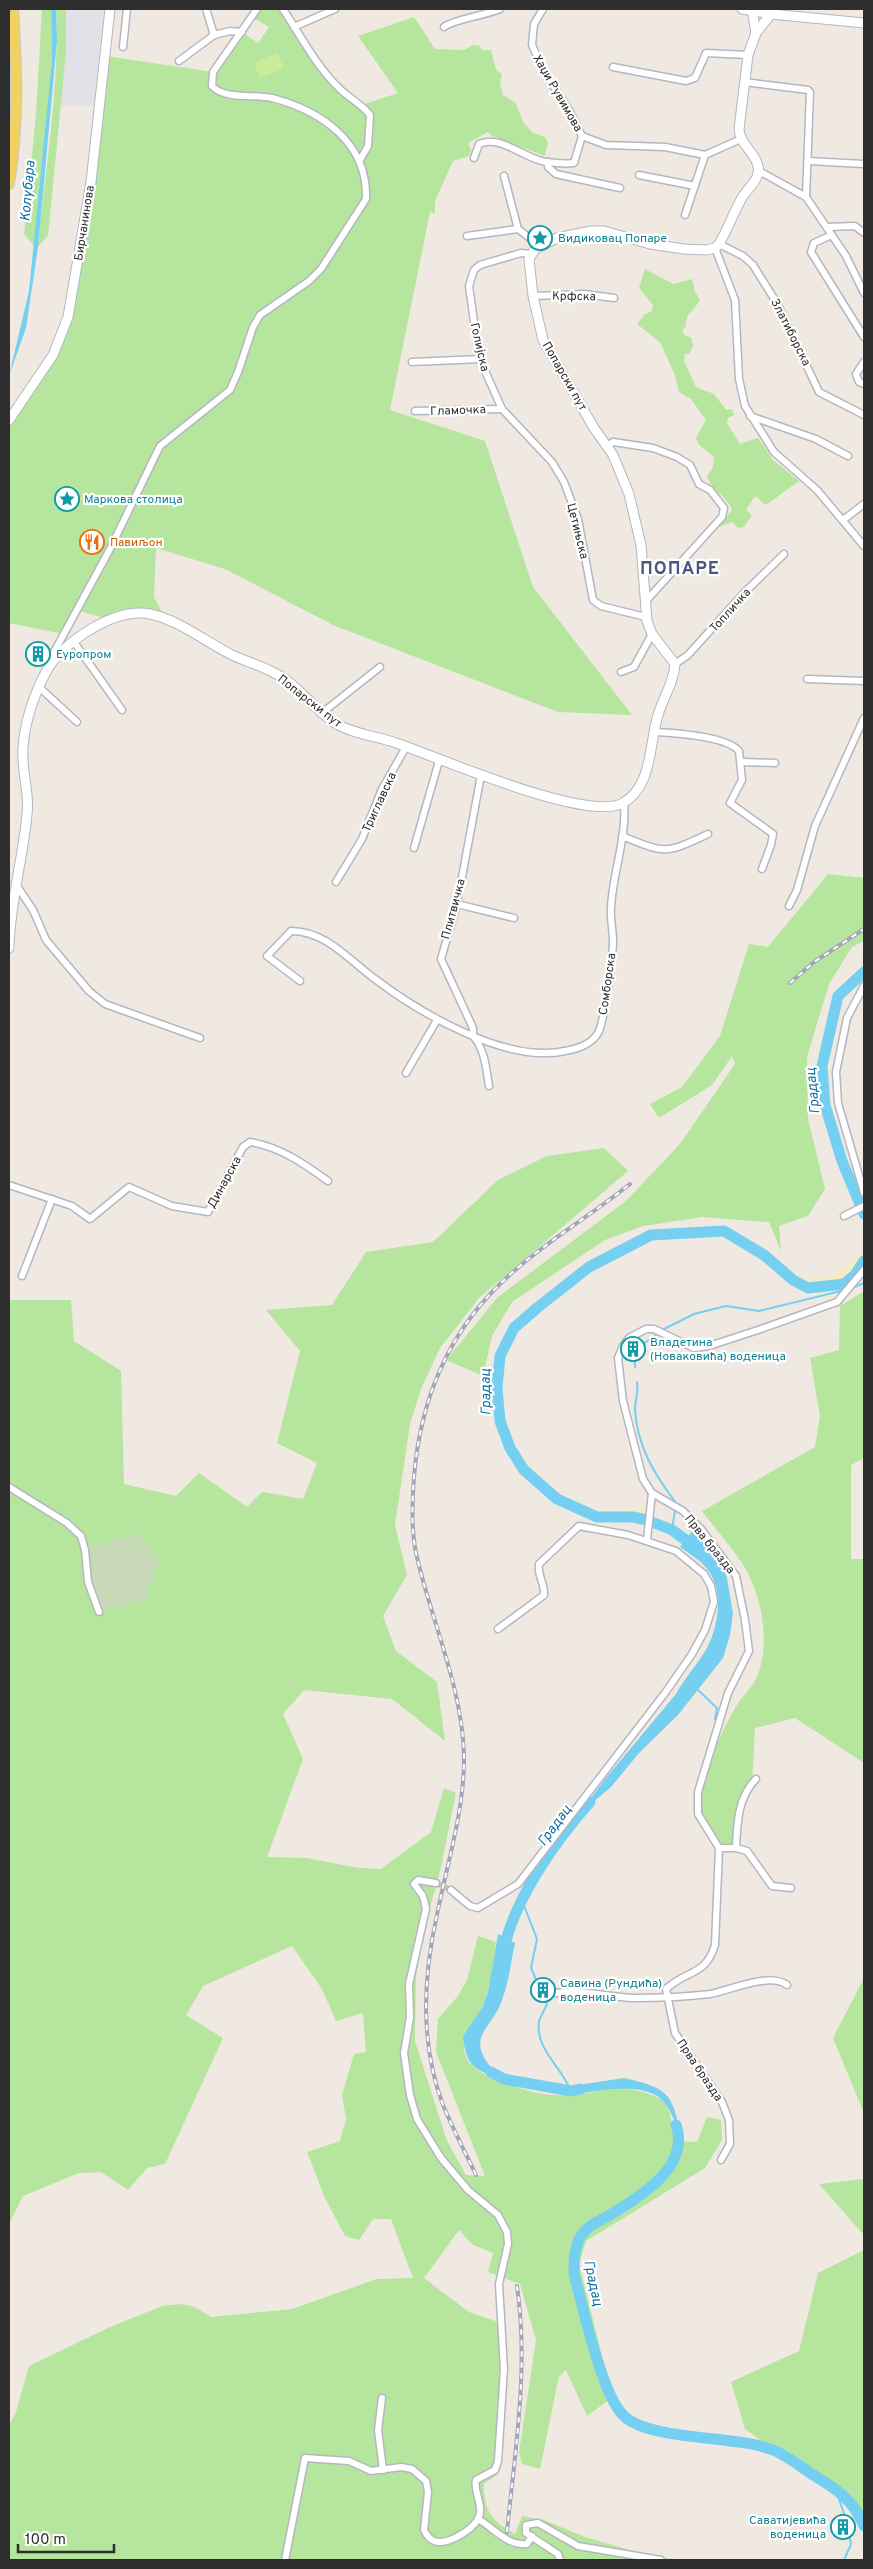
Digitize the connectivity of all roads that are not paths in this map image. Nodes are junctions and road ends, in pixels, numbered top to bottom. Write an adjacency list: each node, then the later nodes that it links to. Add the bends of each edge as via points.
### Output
1 (13, 9): 35 (main road, via 18,104)
2 (110, 9): 61 (street, Бирчанинова, via 91,182 68,317 53,355)
3 (127, 9): 19 (street)
4 (206, 9): 18 (street)
5 (256, 9): 16 (street)
6 (283, 9): 14 (street)
7 (335, 9): 14 (street)
8 (500, 9): 15 (street, via 450,22)
9 (543, 9): 24 (street, Хаџи Рувимова, via 534,24 532,45)
10 (742, 9): 11 (street)
11 (752, 10): 12 (street); 17 (street)
12 (771, 14): 13 (street); 17 (street)
13 (864, 23)
14 (294, 27): 28 (street, via 341,89 370,115 368,146)
15 (444, 27)
16 (242, 32): 18 (street); 28 (street, via 213,72 211,82 215,89 272,98 314,115 343,135)
17 (756, 33): 20 (street)
18 (214, 35): 21 (street)
19 (123, 47)
20 (748, 56): 22 (street, via 706,53 695,78 686,81); 23 (street)
21 (179, 61)
22 (613, 67)
23 (744, 82): 25 (street); 29 (street, via 809,91)
24 (582, 136): 26 (street, Хаџи Рувимова, via 606,144 665,147); 30 (street, via 574,164)
25 (741, 139): 26 (street); 32 (street)
26 (706, 155): 36 (street)
27 (474, 158): 30 (street, via 479,144 486,141)
28 (360, 160): 73 (street, via 367,187 360,211 322,269 260,315 250,333 230,390 160,446 110,549 53,654)
29 (808, 161): 31 (street); 38 (street)
30 (548, 162): 37 (street, via 548,167 556,174)
31 (864, 164)
32 (759, 172): 38 (street); 46 (street)
33 (639, 175): 36 (street)
34 (504, 176): 41 (street)
35 (9, 184)
36 (695, 186): 39 (street)
37 (620, 188)
38 (806, 197): 40 (street)
39 (685, 215)
40 (828, 227): 42 (street, via 855,226); 43 (street)
41 (518, 229): 44 (street); 45 (street)
42 (864, 233)
43 (832, 234): 48 (street); 52 (street, via 814,243 812,252)
44 (467, 236)
45 (540, 246): 46 (street, via 565,236 598,230 684,249); 47 (street)
46 (717, 246): 59 (street, Златиборска, via 743,256 753,265 778,305 819,392); 60 (street, via 735,300 740,388)
47 (531, 254): 50 (street, Попарски пут); 53 (street, Голијска, via 521,253 480,265 472,274 469,292)
48 (861, 278): 49 (street)
49 (864, 293)
50 (533, 296): 51 (street, Крфска, via 584,294); 62 (street, Попарски пут, via 546,347)
51 (614, 298)
52 (864, 337)
53 (481, 359): 54 (street); 57 (street, Голијска)
54 (412, 362)
55 (864, 362): 56 (street, via 856,374 859,382)
56 (864, 384)
57 (502, 409): 58 (street, Гламочка); 64 (street, Голијска)
58 (415, 411)
59 (864, 415)
60 (750, 416): 63 (street, via 816,439); 66 (street, via 774,452 811,483)
61 (9, 420)
62 (607, 446): 69 (street, Попарски пут, via 618,465 635,512); 69 (street, via 613,442 653,448 677,457 690,465 700,484 710,490 724,508 722,517)
63 (848, 456)
64 (552, 462): 70 (street, Цетињска, via 564,482 578,519 591,597 601,606)
65 (864, 504): 66 (street)
66 (844, 520): 67 (street)
67 (864, 546)
68 (784, 554): 74 (street, Топличка, via 688,655)
69 (645, 602): 70 (street, Попарски пут)
70 (646, 617): 71 (street, Попарски пут)
71 (652, 634): 74 (street, Попарски пут); 76 (street, via 634,666)
72 (74, 642): 73 (street, Попарски пут); 80 (street); 81 (street, Попарски пут, via 102,623 120,617 144,613 158,616 274,673)
73 (51, 664): 79 (street, Попарски пут)
74 (675, 664): 84 (street, via 672,681 657,716)
75 (380, 668): 81 (street)
76 (621, 672)
77 (807, 679): 78 (street)
78 (864, 681)
79 (39, 687): 83 (street); 96 (street, Попарски пут, via 24,743 28,809)
80 (122, 710)
81 (322, 713): 85 (street, Попарски пут, via 350,730)
82 (864, 718): 98 (street, via 816,826)
83 (77, 722)
84 (655, 732): 87 (street, via 690,733 728,744 739,751); 90 (street, via 643,779)
85 (406, 747): 86 (street, Попарски пут); 95 (street, Триглавска, via 382,789 362,839)
86 (439, 761): 89 (street, Попарски пут); 93 (street)
87 (742, 762): 88 (street); 94 (street, via 742,780 730,803 773,834)
88 (775, 763)
89 (481, 775): 90 (street, Попарски пут, via 589,807 607,807); 97 (street, Плитвичка)
90 (624, 802): 92 (street, Сомборска)
91 (708, 834): 92 (street, via 678,848 662,851)
92 (622, 836): 104 (street, Сомборска, via 610,908 613,942 602,1024 595,1038 579,1047 544,1054)
93 (414, 848)
94 (762, 870)
95 (336, 882)
96 (15, 883): 100 (street, Попарски пут); 105 (street, via 33,910 46,940 89,991 105,1004)
97 (457, 904): 99 (street); 104 (street, Плитвичка, via 441,962 473,1028)
98 (789, 906)
99 (514, 918)
100 (9, 948)
101 (300, 981): 103 (street, Сомборска, via 267,956 288,932 294,930 336,947 374,979)
102 (864, 986): 110 (street, via 847,1018 836,1072 838,1103)
103 (437, 1020): 104 (street, Сомборска); 106 (street)
104 (473, 1036): 107 (street, Плитвичка, via 480,1045)
105 (200, 1038)
106 (406, 1073)
107 (489, 1086)
108 (328, 1181): 111 (street, Динарска, via 295,1158 267,1145 250,1142 243,1147 208,1212 172,1206 129,1186 90,1219 72,1206)
109 (9, 1185): 111 (street, Динарска)
110 (864, 1193)
111 (52, 1198): 115 (street)
112 (864, 1206): 113 (street)
113 (844, 1216)
114 (864, 1270): 117 (street, Прва бразда, via 837,1302 709,1346 694,1348 654,1329 629,1338 618,1358 623,1401 636,1458)
115 (22, 1276)
116 (9, 1487): 119 (street, via 67,1523 81,1536 88,1582)
117 (652, 1493): 118 (street); 122 (street, Прва бразда, via 683,1511 701,1529 736,1576 749,1651 728,1693 698,1792 698,1814)
118 (647, 1538): 120 (street, via 579,1526 539,1564 538,1574 545,1584 544,1595); 126 (street, via 695,1564 711,1586 714,1602 705,1630 692,1654 518,1884 478,1908 470,1906)
119 (99, 1612)
120 (498, 1629)
121 (756, 1778): 123 (street, via 744,1795)
122 (719, 1848): 123 (street); 129 (street, via 715,1945 711,1958 703,1968 666,1989)
123 (736, 1848): 125 (street, via 747,1851 772,1886)
124 (436, 1883): 133 (street, via 418,1880 414,1884 423,1896 426,1909 409,1984 410,2017 404,2053 410,2095 417,2119 441,2158 468,2190 498,2214 504,2223 508,2244 499,2284 504,2369 498,2461 495,2470 476,2480)
125 (791, 1888)
126 (451, 1890)
127 (788, 1985): 129 (street, via 781,1980 766,1980 712,1993)
128 (556, 1993): 129 (street, via 573,1990 633,1998)
129 (667, 1996): 130 (street, Прва бразда, via 675,2033 722,2102 729,2120 730,2144)
130 (721, 2160)
131 (382, 2398): 132 (street, via 378,2430)
132 (383, 2470): 133 (street, via 412,2469 426,2481 428,2505 423,2522 424,2530 433,2541 458,2536); 135 (street, via 371,2471 334,2458 305,2458)
133 (478, 2518): 134 (street, via 500,2536 515,2543 527,2544)
134 (532, 2536): 136 (street, via 558,2554); 137 (street, via 524,2530 526,2525 538,2523 578,2546)
135 (285, 2560)
136 (560, 2560)
137 (661, 2560)

